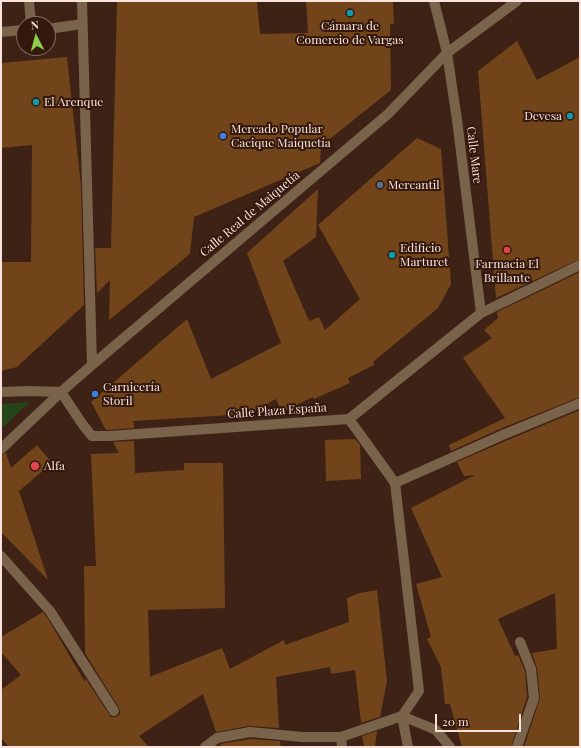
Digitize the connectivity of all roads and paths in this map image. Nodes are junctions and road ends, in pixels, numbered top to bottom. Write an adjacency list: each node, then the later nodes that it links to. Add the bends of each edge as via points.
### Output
1 (29, 1): 5 (street)
2 (82, 1): 6 (street)
3 (434, 1): 10 (street, Calle Mare)
4 (517, 1): 10 (street, Calle Real de Maiquetía)
5 (30, 16)
6 (82, 24): 7 (street); 13 (street)
7 (56, 27)
8 (16, 31): 9 (street)
9 (1, 32)
10 (447, 54): 12 (street, Calle Mare); 13 (street, Calle Real de Maiquetía, via 388,114)
11 (580, 265): 12 (street)
12 (481, 313): 17 (street)
13 (92, 365): 15 (street, Calle Real de Maiquetía)
14 (1, 392): 15 (street)
15 (61, 392): 17 (street, Calle Plaza España, via 92,436); 18 (street, Calle Real de Maiquetía)
16 (580, 403): 19 (street)
17 (349, 419): 19 (street)
18 (1, 449)
19 (395, 482): 23 (street, via 419,691)
20 (1, 556): 22 (street, via 50,611)
21 (520, 642): 28 (street, via 531,669 534,698)
22 (114, 712)
23 (402, 716): 24 (street); 26 (street); 27 (street, via 436,730)
24 (342, 742): 25 (street, via 250,732 217,738)
25 (206, 747)
26 (408, 747)
27 (450, 747)
28 (517, 747)

